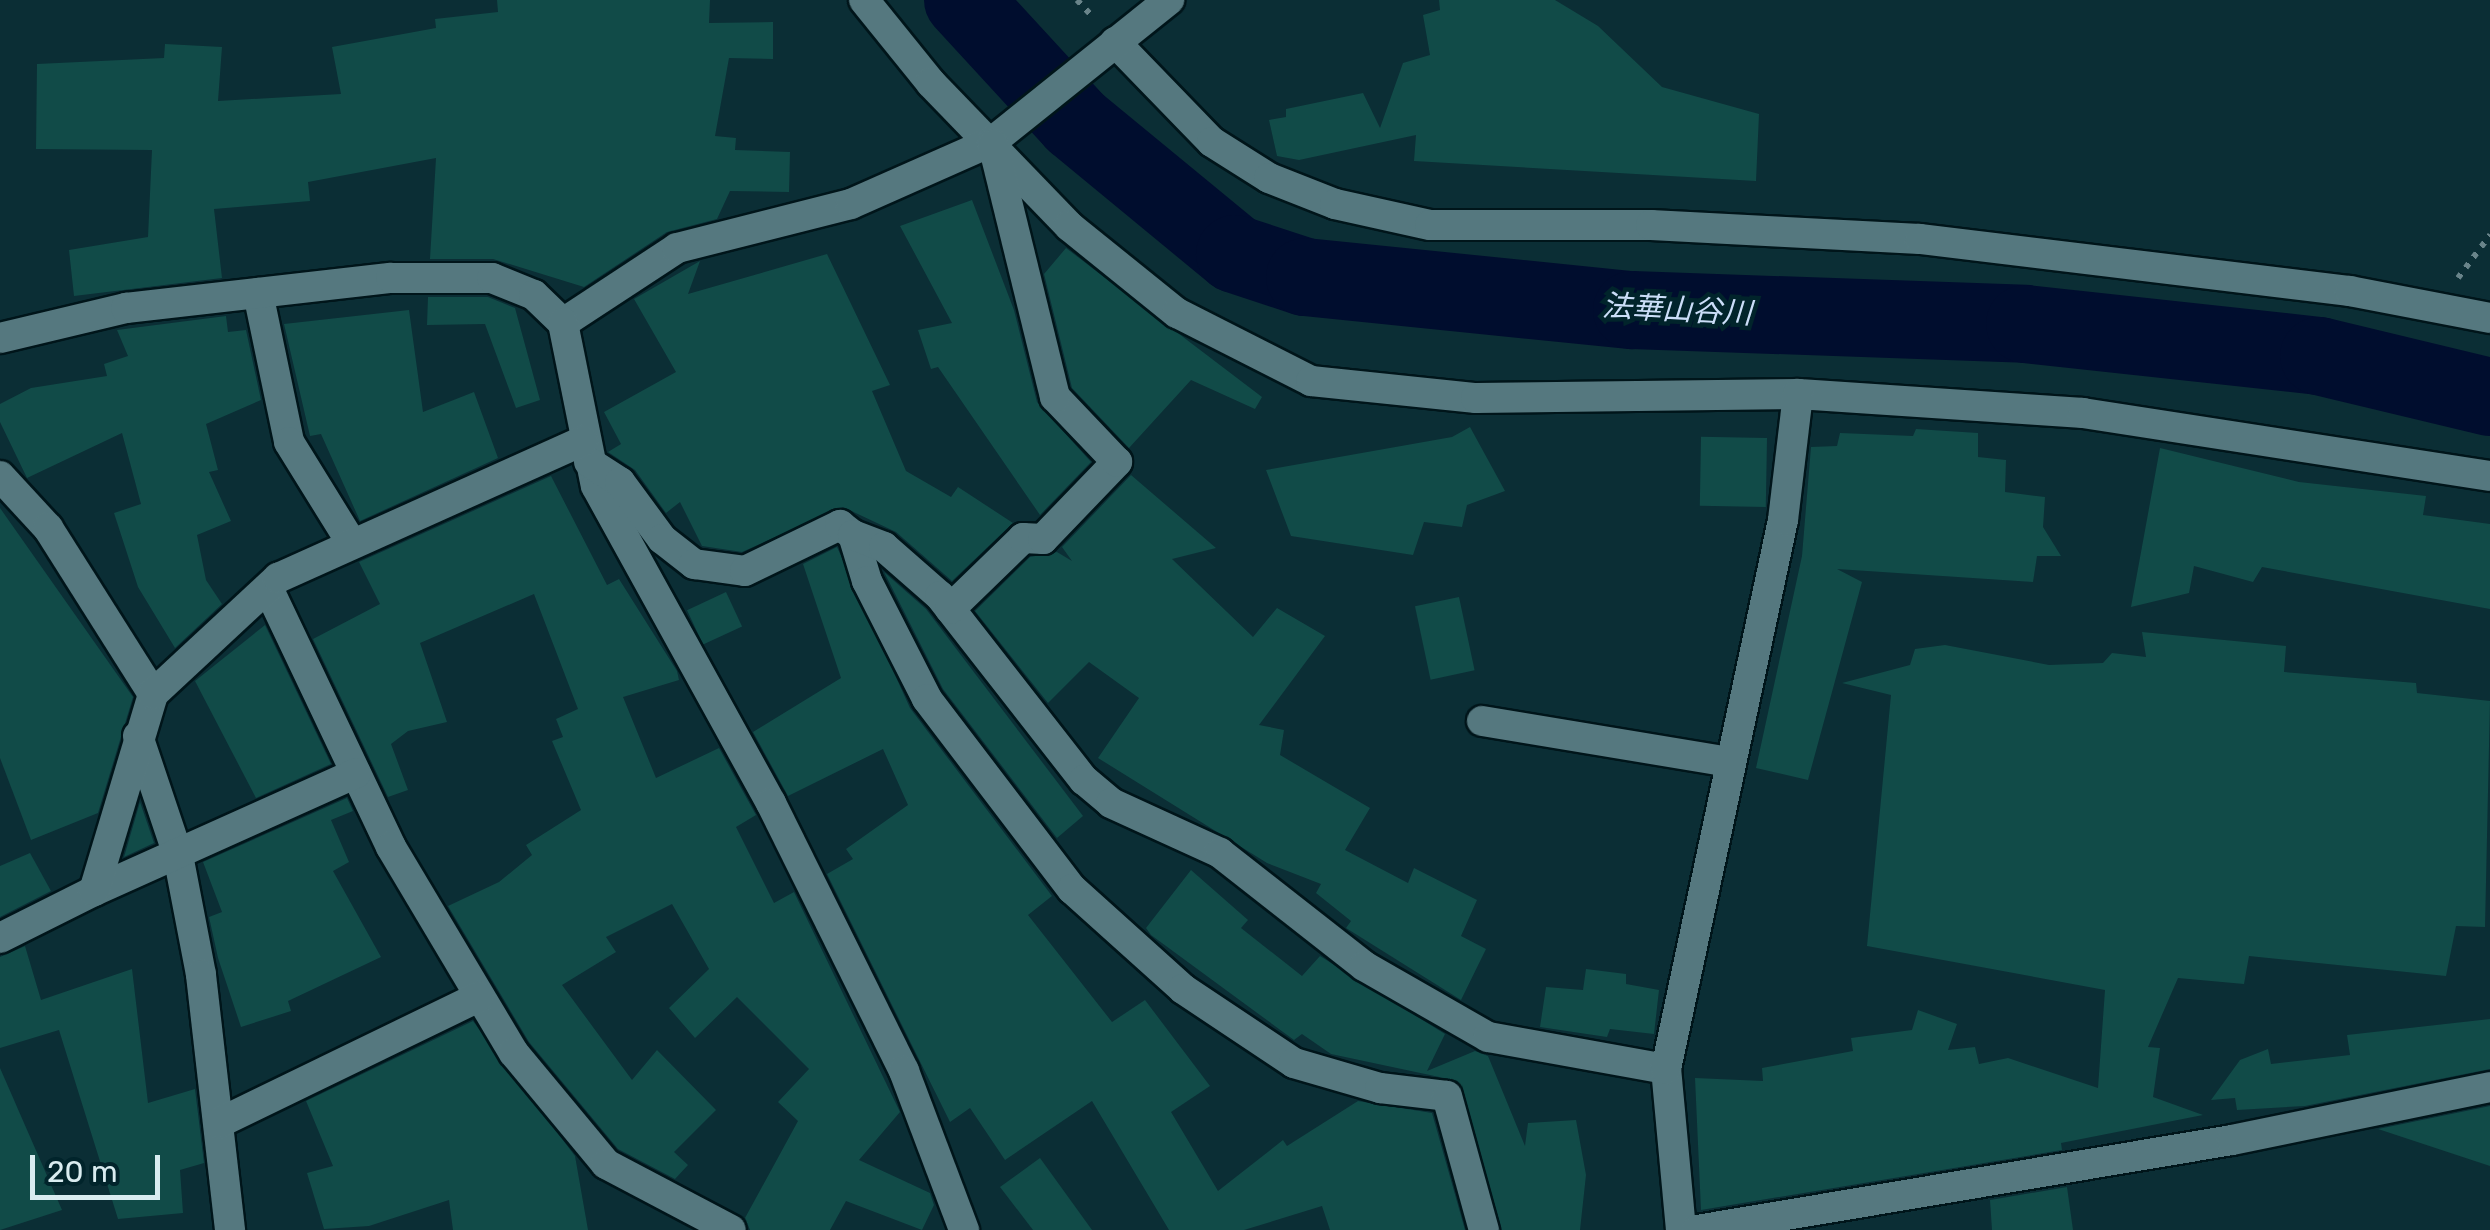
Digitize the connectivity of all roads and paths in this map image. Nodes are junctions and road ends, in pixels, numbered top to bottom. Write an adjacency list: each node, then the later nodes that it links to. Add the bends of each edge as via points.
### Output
1 (864, 0): 4 (street, via 932,83)
2 (1168, 0): 3 (street)
3 (1114, 42): 4 (street, via 1036,114); 7 (street, via 1212,142 1270,178 1335,204 1430,225 1806,230 2086,256)
4 (992, 141): 9 (street, via 851,204 677,248); 11 (street, via 1068,226 1178,312 1310,380 1476,398); 18 (street, via 1055,398 1117,462 1043,539 1023,538)
5 (2490, 235): 7 (path)
6 (258, 293): 9 (street, via 391,278 492,278 534,295); 10 (street); 16 (street, via 290,442)
7 (2438, 304): 8 (street)
8 (2490, 318)
9 (563, 323): 12 (street)
10 (5, 328)
11 (1798, 394): 13 (street, via 2083,413); 22 (street, via 1782,520)
12 (586, 452): 15 (street, via 620,482 662,539 694,564 745,571 840,525); 16 (street); 33 (street, via 895,1053)
13 (2490, 476)
14 (4, 490): 19 (street, via 48,528)
15 (852, 535): 18 (street, via 884,547); 34 (street, via 866,582 927,699 1072,889 1182,990 1294,1063 1380,1088 1447,1096)
16 (351, 542): 17 (street, via 278,578)
17 (269, 590): 19 (street); 23 (street)
18 (950, 609): 28 (street, via 1084,780 1111,803 1220,852 1364,966 1488,1037)
19 (153, 694): 21 (street)
20 (1482, 721): 22 (street)
21 (138, 736): 24 (street); 25 (street)
22 (1730, 762): 28 (street)
23 (356, 773): 24 (street); 27 (street)
24 (178, 854): 25 (street); 30 (street)
25 (94, 891): 26 (street)
26 (0, 938)
27 (479, 997): 30 (street); 32 (street, via 514,1053 606,1164)
28 (1666, 1069): 35 (street)
29 (2490, 1087): 36 (street, via 2232,1140)
30 (220, 1123): 31 (street)
31 (230, 1230)
32 (731, 1230)
33 (964, 1230)
34 (1484, 1230)
35 (1681, 1230)
36 (1697, 1230)

